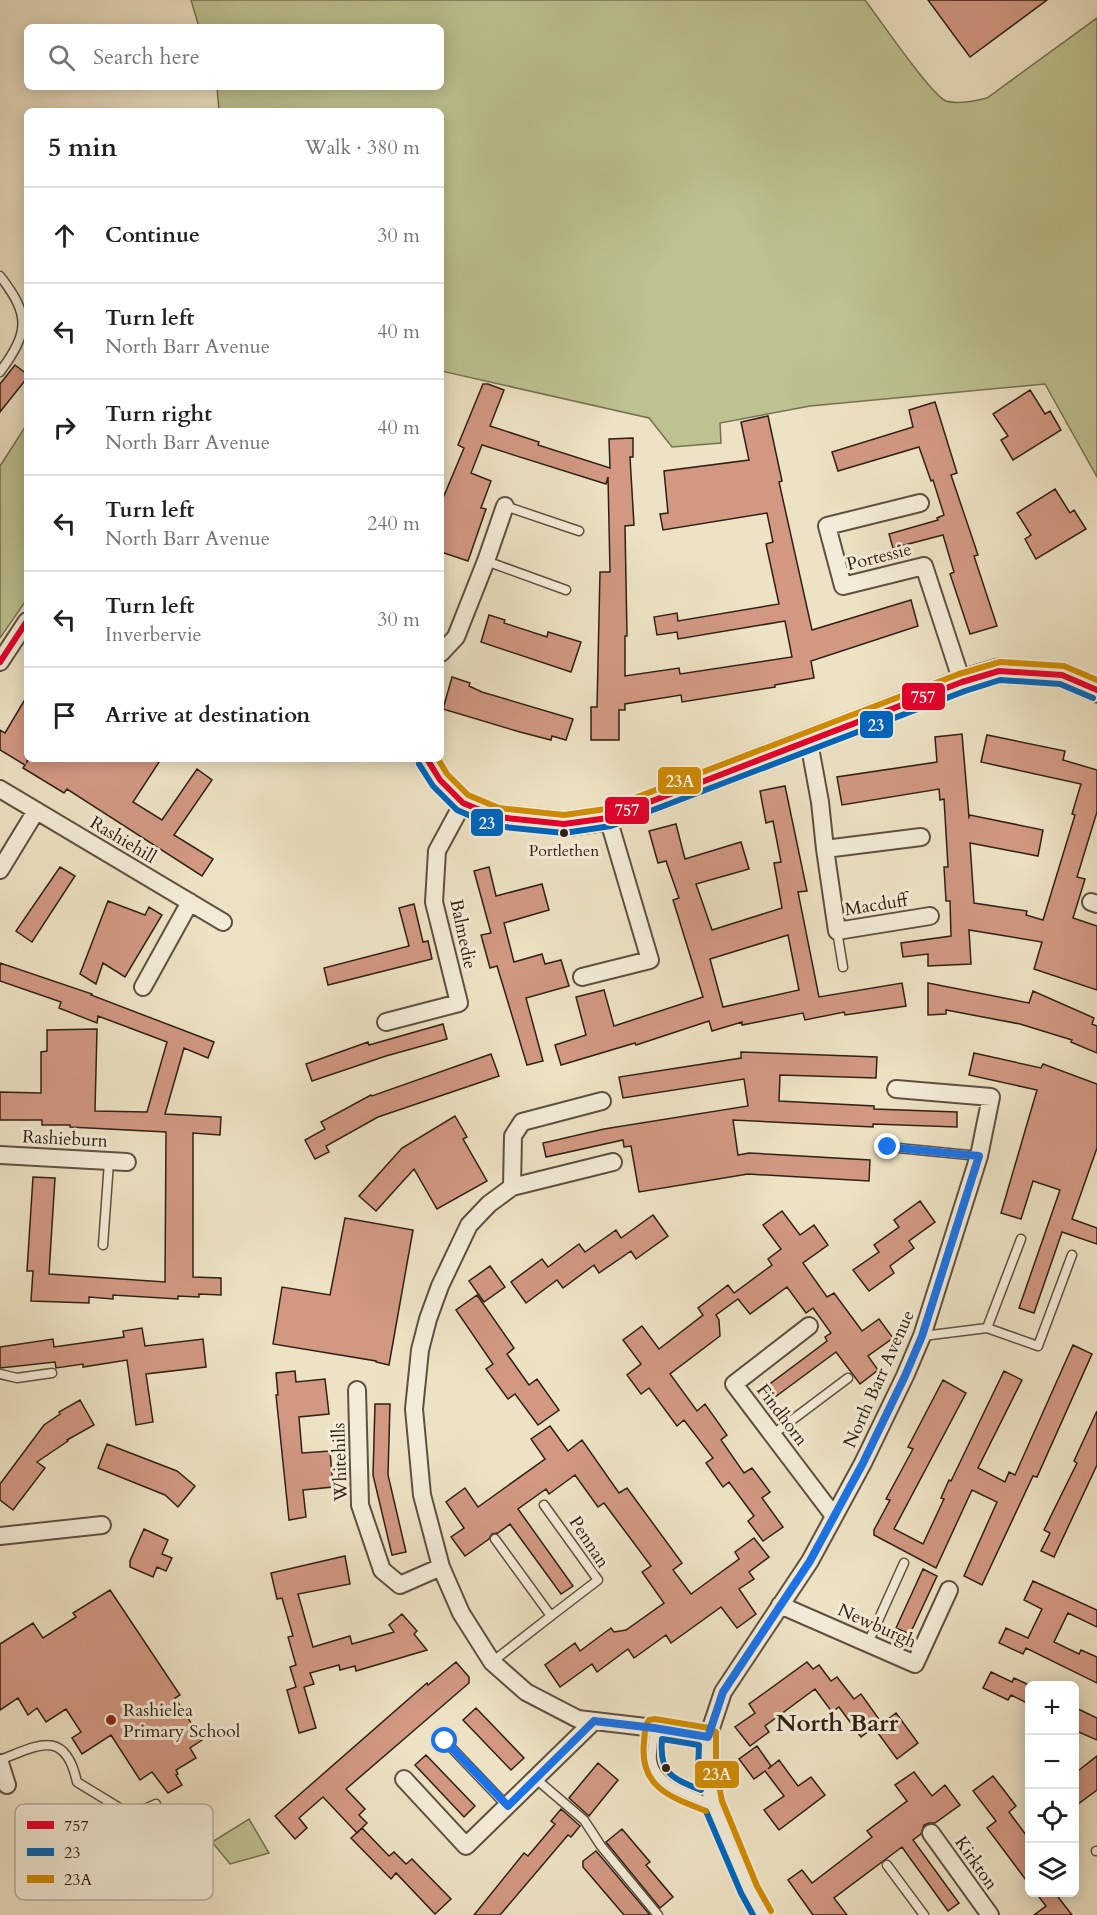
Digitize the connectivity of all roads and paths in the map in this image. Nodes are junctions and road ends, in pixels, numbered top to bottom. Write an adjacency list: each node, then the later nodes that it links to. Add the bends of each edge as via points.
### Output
1 (0, 276): 2 (lane, via 18,304 23,333)
2 (0, 372)
3 (920, 503): 11 (street, Portessie, via 827,526 843,586 924,566)
4 (505, 506): 5 (lane); 6 (street)
5 (579, 531)
6 (486, 561): 7 (lane); 9 (street, via 456,637)
7 (566, 590)
8 (24, 626): 10 (street)
9 (444, 650)
10 (0, 662)
11 (962, 682): 12 (street, via 999,670 1062,675); 13 (street)
12 (1097, 690)
13 (809, 742): 18 (street); 20 (street, Macduff)
14 (429, 762): 16 (street)
15 (0, 789): 17 (street, Rashiehill)
16 (463, 803): 18 (street, via 497,817 564,824); 29 (street, Balmedie, via 437,851 434,902 459,1003)
17 (36, 811): 21 (street); 22 (street, Rashiehill)
18 (608, 818): 27 (street, via 650,960)
19 (921, 837): 20 (street)
20 (825, 849): 25 (street, Macduff)
21 (0, 870)
22 (190, 902): 24 (street, Rashiehill); 28 (street)
23 (930, 916): 25 (street, Macduff)
24 (223, 922)
25 (837, 931): 26 (lane)
26 (843, 967)
27 (582, 977)
28 (143, 987)
29 (386, 1022)
30 (896, 1089): 34 (street, North Barr Avenue, via 991,1097)
31 (602, 1101): 38 (street, via 522,1122 513,1136)
32 (888, 1147): 34 (lane)
33 (0, 1155): 35 (street, Rashieburn)
34 (979, 1156): 44 (street, North Barr Avenue)
35 (109, 1162): 36 (street, Rashieburn); 40 (lane)
36 (127, 1162)
37 (613, 1162): 38 (street)
38 (512, 1187): 56 (street, via 469,1225 440,1286 420,1350 414,1409 422,1495)
39 (1021, 1239): 43 (lane)
40 (103, 1245)
41 (1072, 1255): 43 (lane, via 1038,1346)
42 (809, 1326): 49 (street, Findhorn, via 734,1384)
43 (987, 1328): 44 (lane)
44 (922, 1336): 51 (street, North Barr Avenue)
45 (52, 1373): 46 (lane, via 17,1378)
46 (0, 1374)
47 (848, 1378): 49 (lane)
48 (357, 1390): 56 (street, Whitehills, via 360,1505 382,1570 400,1585)
49 (772, 1435): 51 (street, Findhorn)
50 (544, 1505): 59 (lane, Pennan, via 598,1580)
51 (834, 1516): 58 (street, North Barr Avenue)
52 (102, 1525): 53 (street)
53 (0, 1536)
54 (495, 1539): 59 (lane)
55 (904, 1563): 60 (lane)
56 (441, 1567): 61 (street, via 461,1613)
57 (949, 1590): 60 (street, Newburgh, via 915,1664)
58 (780, 1605): 60 (street, Newburgh); 64 (street, North Barr Avenue, via 723,1692)
59 (551, 1616): 61 (lane, Pennan)
60 (868, 1643)
61 (492, 1662): 62 (street, via 526,1692 578,1719)
62 (594, 1721): 63 (street); 68 (street)
63 (654, 1728): 64 (street); 71 (lane, via 652,1762 662,1779)
64 (708, 1737): 71 (street, North Barr Avenue, via 707,1770)
65 (445, 1741): 72 (lane)
66 (0, 1762): 69 (street); 70 (lane, via 40,1744 50,1744 66,1756 77,1782)
67 (404, 1779): 72 (street, via 466,1846)
68 (536, 1779): 72 (street); 75 (lane, via 584,1820)
69 (7, 1785)
70 (113, 1804)
71 (713, 1804): 76 (street, North Barr Avenue)
72 (508, 1806)
73 (932, 1833): 78 (street, Kirkton)
74 (887, 1864): 77 (lane)
75 (658, 1915)
76 (763, 1915)
77 (924, 1915)
78 (990, 1915)

